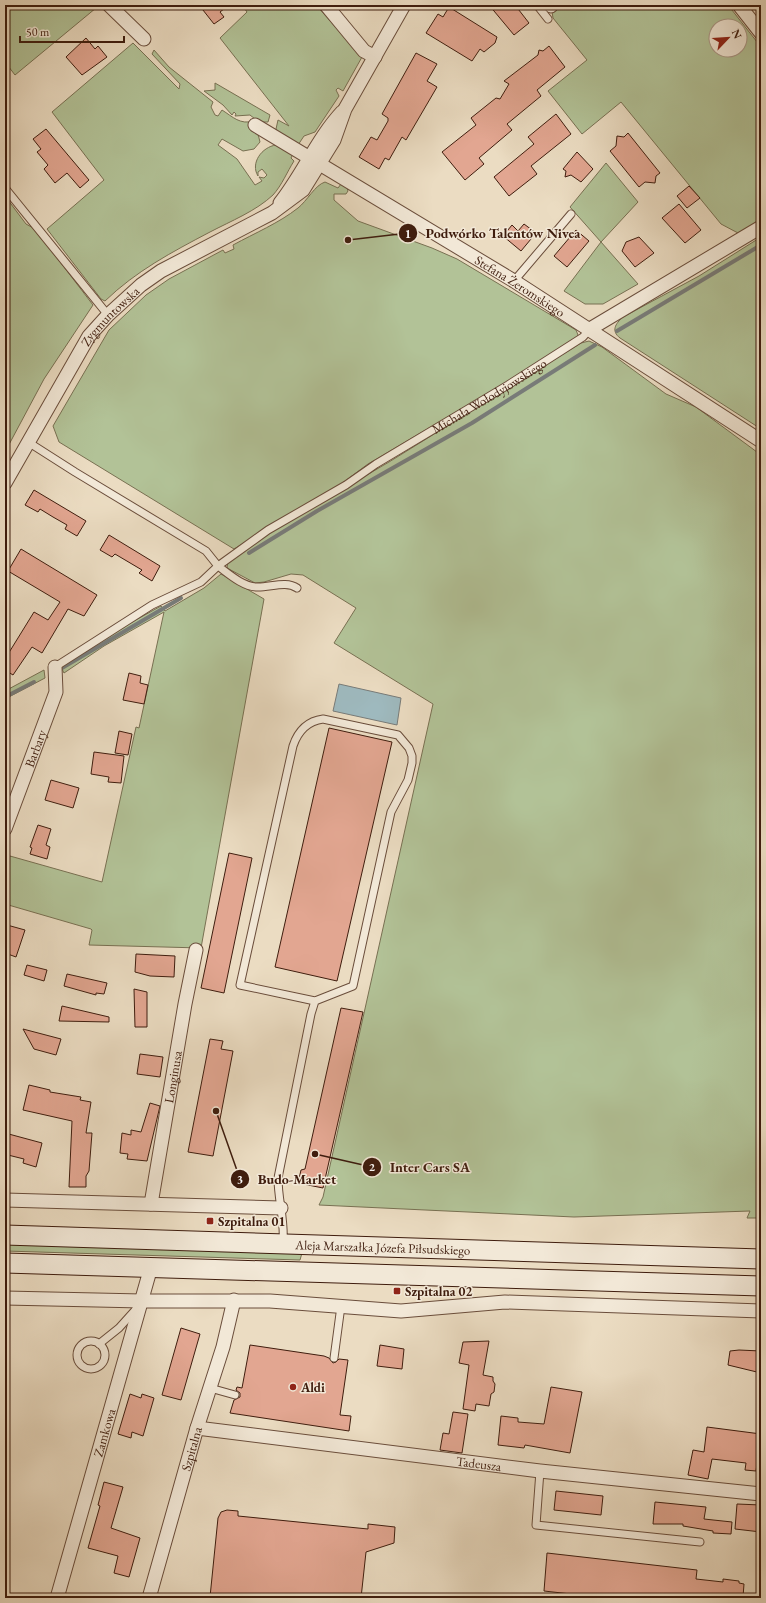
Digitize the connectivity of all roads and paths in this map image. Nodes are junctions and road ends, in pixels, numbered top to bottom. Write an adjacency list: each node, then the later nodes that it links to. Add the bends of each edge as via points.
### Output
1 (109, 5): 8 (street)
2 (326, 5): 9 (street, via 364,51)
3 (404, 5): 9 (street, Zygmuntowska)
4 (537, 5): 6 (lane)
5 (739, 5): 7 (street)
6 (550, 10)
7 (761, 33)
8 (144, 39)
9 (374, 57): 11 (street, Zygmuntowska, via 345,109 337,136)
10 (255, 125): 11 (street, Stefana Żeromskiego)
11 (315, 161): 15 (street, Stefana Żeromskiego); 16 (street, Zygmuntowska, via 304,190 275,210 161,271 141,285)
12 (5, 188): 16 (lane)
13 (571, 214): 15 (lane)
14 (761, 227): 17 (street, Michała Wołodyjowskiego)
15 (514, 281): 17 (street, Stefana Żeromskiego)
16 (108, 315): 19 (street, Zygmuntowska, via 89,336)
17 (590, 329): 18 (street, Stefana Żeromskiego); 21 (lane, Michała Wołodyjowskiego, via 583,337 508,385 268,530)
18 (761, 441)
19 (28, 442): 20 (street, Zygmuntowska); 21 (lane, via 206,552)
20 (5, 483)
21 (218, 566): 22 (lane, via 240,582 255,587 293,585); 23 (lane, Michała Wołodyjowskiego, via 201,582 152,605)
22 (296, 588)
23 (55, 667): 24 (street, Barbary, via 56,692)
24 (5, 830)
25 (196, 950): 28 (street, Longinusa)
26 (315, 1001): 26 (lane, via 354,986 391,812 408,780 412,764 409,748 398,735 323,719 302,729 293,746 240,985); 29 (lane, via 278,1178)
27 (5, 1200): 28 (street)
28 (151, 1204): 29 (street)
29 (281, 1208): 31 (lane)
30 (5, 1235): 31 (main road, Aleja Marszałka Józefa Piłsudskiego)
31 (283, 1244): 32 (main road, Aleja Marszałka Józefa Piłsudskiego)
32 (761, 1259)
33 (5, 1263): 34 (main road, Aleja Marszałka Józefa Piłsudskiego)
34 (151, 1267): 35 (main road, Aleja Marszałka Józefa Piłsudskiego); 38 (street, Zamkowa)
35 (761, 1286)
36 (5, 1298): 38 (street)
37 (234, 1300): 38 (street); 39 (street); 43 (street, Szpitalna)
38 (142, 1301): 41 (lane, via 119,1328); 49 (street, Zamkowa)
39 (341, 1306): 40 (street, via 401,1311 505,1302); 42 (lane)
40 (761, 1311)
41 (99, 1344)
42 (334, 1358)
43 (210, 1388): 44 (lane); 45 (street, Szpitalna)
44 (235, 1395)
45 (197, 1428): 46 (street, Tadeusza); 50 (street, Szpitalna)
46 (540, 1471): 47 (street, Tadeusza); 48 (lane, via 536,1524)
47 (761, 1494)
48 (700, 1542)
49 (57, 1598)
50 (149, 1598)

